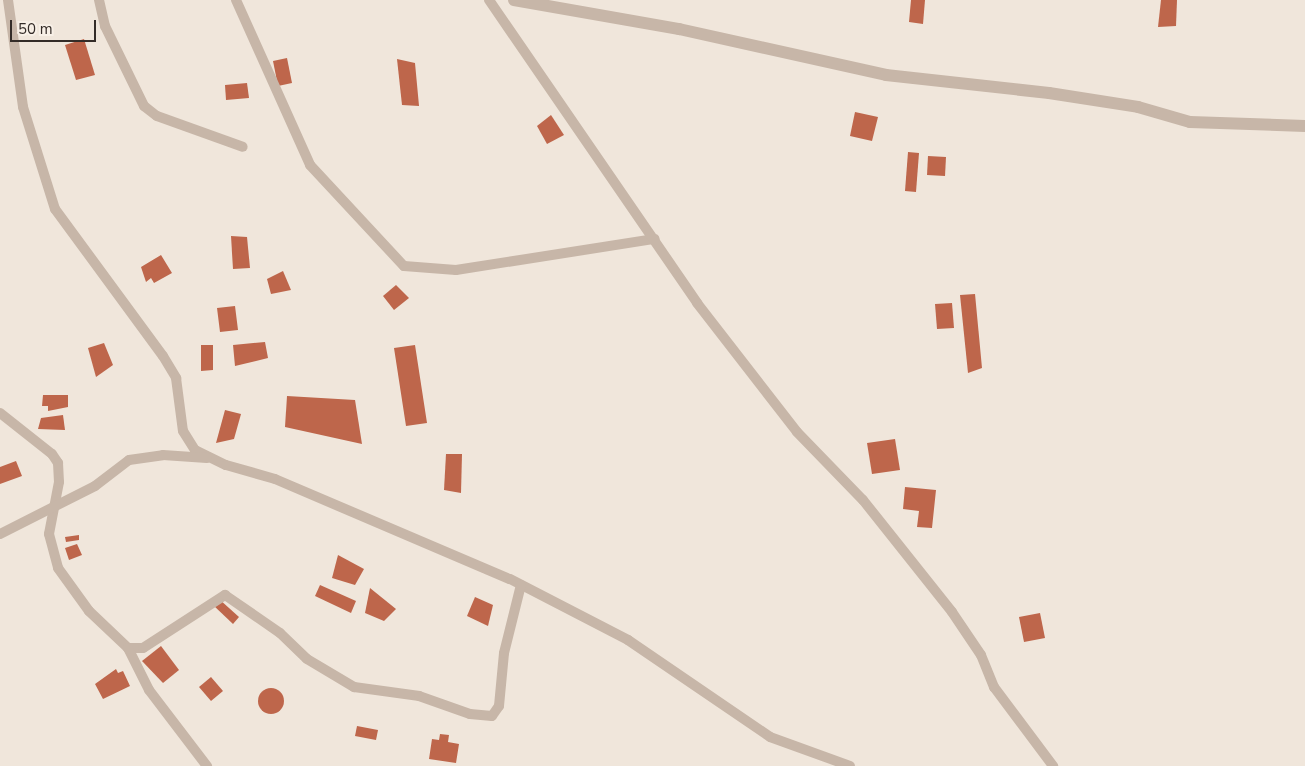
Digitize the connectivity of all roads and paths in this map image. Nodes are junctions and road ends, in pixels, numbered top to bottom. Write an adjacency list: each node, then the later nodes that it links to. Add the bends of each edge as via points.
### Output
1 (8, 0): 10 (street, via 23,107 55,209 160,350 176,378 183,432)
2 (99, 0): 7 (street, via 105,26 144,106 157,116)
3 (236, 0): 8 (street, via 310,165 404,266 456,270)
4 (490, 0): 8 (street)
5 (514, 0): 6 (street, via 679,30 886,75 1049,93 1138,107 1190,122)
6 (1305, 126)
7 (243, 147)
8 (655, 239): 17 (street, via 697,303 797,432 863,500 952,612 981,655 994,688)
9 (0, 413): 11 (street, via 52,454 59,482)
10 (207, 458): 11 (street, via 142,456 117,466 95,486); 13 (street, via 275,478)
11 (54, 504): 12 (street); 14 (street, via 49,534 58,568 89,611)
12 (0, 534)
13 (521, 585): 14 (street, via 504,653 499,706 492,716 470,714 419,696 354,687 307,659 280,633 224,595 143,648); 16 (street, via 628,640 770,737)
14 (128, 648): 15 (street, via 150,690)
15 (207, 766)
16 (850, 766)
17 (1053, 766)

